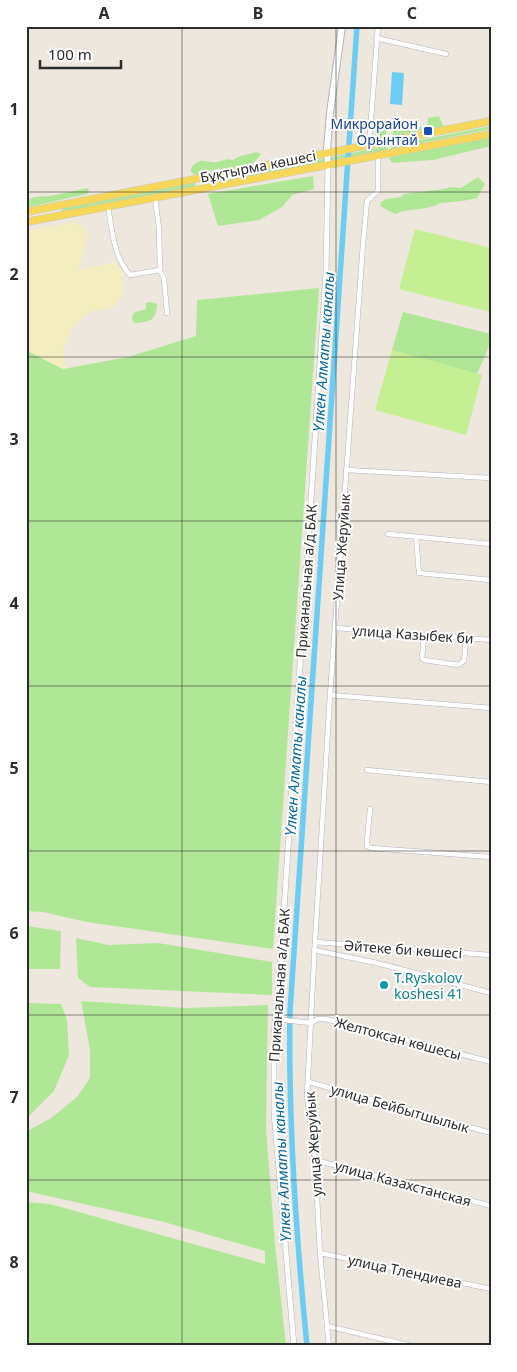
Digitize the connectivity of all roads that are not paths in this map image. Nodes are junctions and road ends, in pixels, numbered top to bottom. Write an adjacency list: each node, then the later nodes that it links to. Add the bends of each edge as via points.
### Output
1 (342, 26): 8 (main road, Приканальная а/д БАК)
2 (378, 26): 3 (street)
3 (376, 38): 4 (street); 7 (street)
4 (446, 54)
5 (491, 122): 7 (main road, Бұқтырма көшесі)
6 (491, 134): 9 (main road, Бұқтырма көшесі)
7 (366, 146): 8 (main road, Бұқтырма көшесі)
8 (328, 153): 10 (main road, Приканальная а/д БАК); 11 (main road, Бұқтырма көшесі)
9 (378, 156): 10 (main road, Бұқтырма көшесі); 21 (street, Улица Жеруйык, via 378,191 367,201)
10 (331, 164): 12 (main road, Бұқтырма көшесі); 41 (street, Приканальная а/д БАК, via 295,757)
11 (199, 178): 12 (main road); 14 (main road, Бұқтырма көшесі)
12 (201, 188): 13 (main road, Бұқтырма көшесі)
13 (155, 197): 15 (main road, Бұқтырма көшесі); 19 (street)
14 (57, 206): 16 (main road, Бұқтырма көшесі); 17 (main road)
15 (108, 206): 17 (main road, Бұқтырма көшесі); 19 (street, via 114,243 127,271 133,275)
16 (26, 212)
17 (58, 216): 18 (main road, Бұқтырма көшесі)
18 (26, 222)
19 (160, 270): 20 (street, via 164,279)
20 (167, 313)
21 (346, 470): 22 (street); 27 (street, Улица Жеруйык)
22 (491, 478)
23 (388, 534): 24 (street)
24 (416, 537): 25 (street); 26 (street, via 419,573)
25 (491, 544)
26 (491, 580)
27 (335, 628): 28 (street, улица Казыбек би); 31 (street, Улица Жеруйык)
28 (424, 636): 29 (street, улица Казыбек би); 29 (street, via 424,660 458,665 464,661)
29 (466, 638): 30 (street, улица Казыбек би)
30 (491, 640)
31 (330, 695): 32 (street); 37 (street, Улица Жеруйык)
32 (491, 708)
33 (366, 770): 34 (street)
34 (491, 782)
35 (370, 809): 36 (street, via 367,846 371,848)
36 (491, 857)
37 (315, 942): 38 (street, улица Жеруйык); 39 (street, Әйтеке би көшесі)
38 (314, 950): 40 (street); 42 (street, улица Жеруйык)
39 (491, 955)
40 (491, 993)
41 (275, 1019): 42 (street, Желтоксан көшесы); 51 (street, Приканальная а/д БАК, via 274,1112)
42 (309, 1023): 43 (street, Желтоксан көшесы, via 326,1019); 44 (street, улица Жеруйык)
43 (491, 1062)
44 (309, 1082): 45 (street, улица Бейбытшылык); 46 (street, улица Жеруйык)
45 (491, 1133)
46 (315, 1160): 47 (street, улица Казахстанская); 48 (street, улица Жеруйык)
47 (491, 1206)
48 (320, 1252): 49 (street, улица Тлендиева); 50 (street, улица Жеруйык)
49 (491, 1289)
50 (327, 1326): 52 (street, улица Жеруйык); 53 (street)
51 (294, 1346)
52 (329, 1346)
53 (412, 1346)

